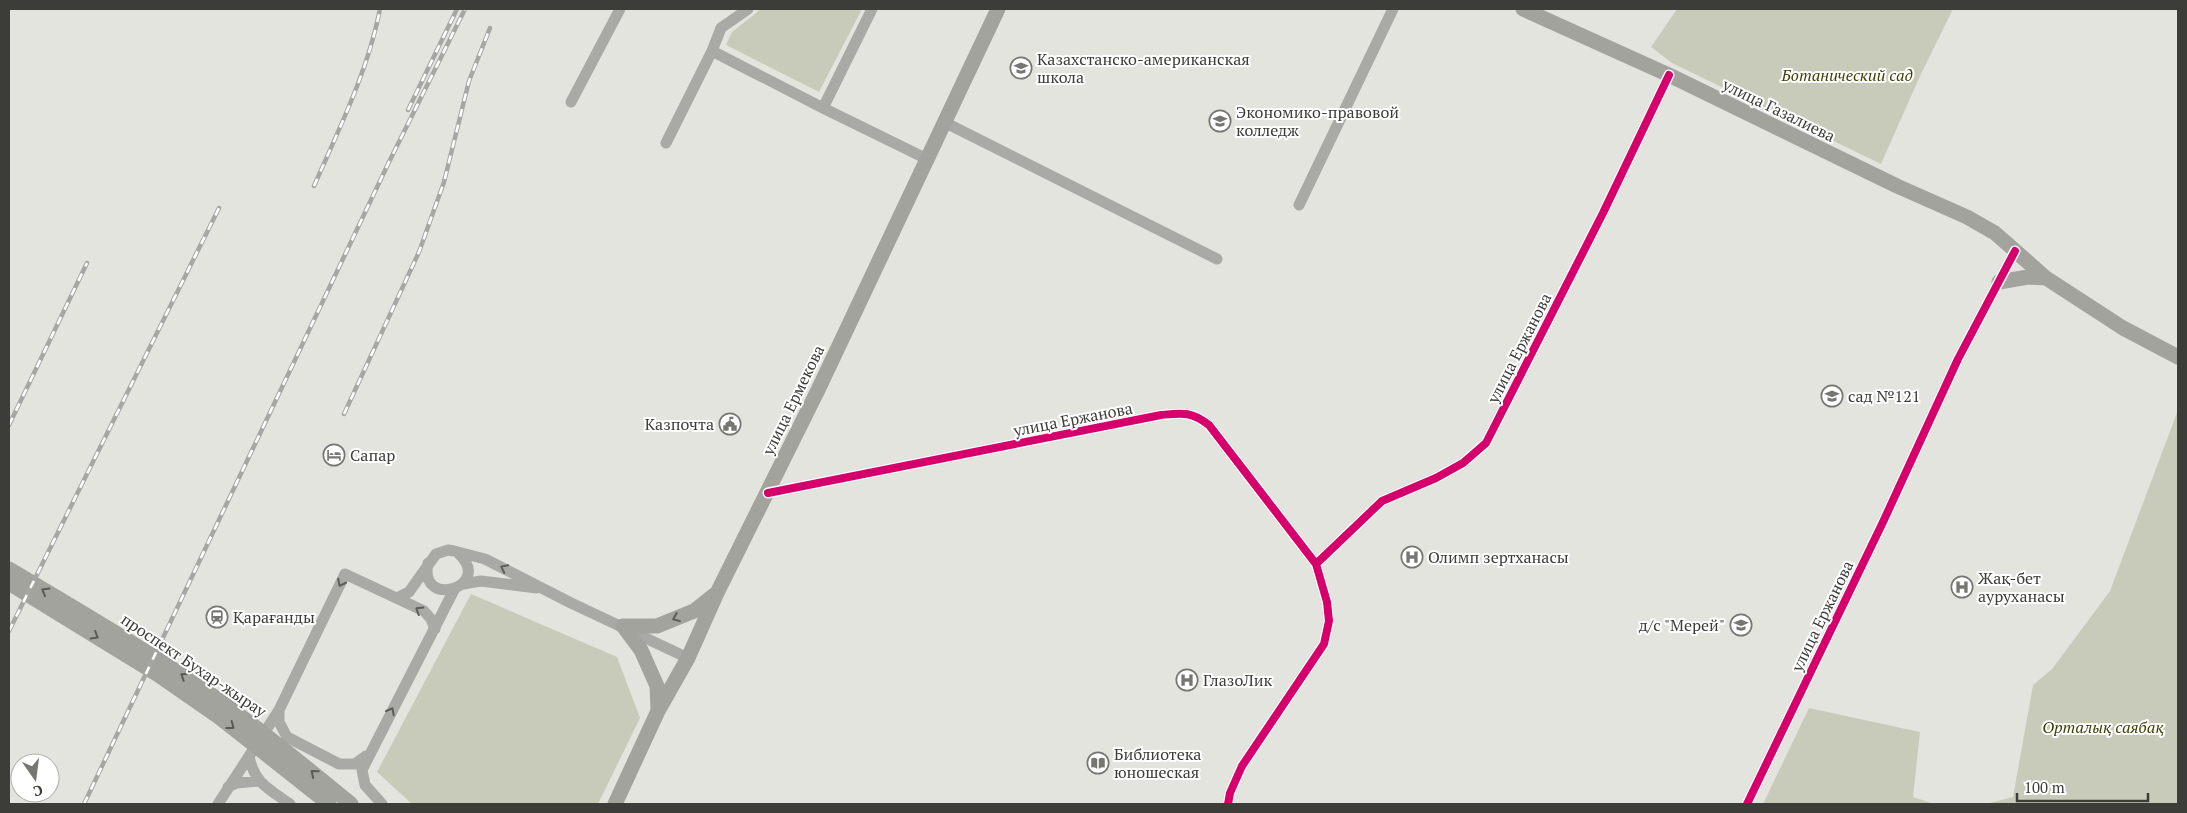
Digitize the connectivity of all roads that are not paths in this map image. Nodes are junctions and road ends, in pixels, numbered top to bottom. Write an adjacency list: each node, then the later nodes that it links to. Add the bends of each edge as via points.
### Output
1 (620, 9): 9 (street)
2 (748, 9): 7 (street, via 721,28)
3 (872, 9): 10 (street)
4 (998, 9): 11 (main road, улица Ермекова)
5 (1393, 9): 14 (street)
6 (1523, 9): 8 (main road, улица Газалиева)
7 (712, 51): 10 (street); 12 (street)
8 (1669, 75): 15 (main road, улица Газалиева, via 1897,186 1967,216 1995,233); 23 (street, улица Ержанова, via 1486,443 1456,467 1382,501)
9 (571, 102)
10 (823, 108): 13 (street)
11 (944, 122): 13 (main road, улица Ермекова); 16 (street)
12 (666, 143)
13 (927, 159): 20 (main road, улица Ермекова)
14 (1299, 205)
15 (2015, 251): 17 (main road, улица Газалиева); 18 (street, улица Ержанова)
16 (1217, 259)
17 (2046, 278): 18 (main road, via 2028,277); 19 (main road, улица Газалиева, via 2123,328)
18 (1999, 282): 48 (street, улица Ержанова, via 1958,359)
19 (2178, 357)
20 (768, 493): 23 (street, улица Ержанова, via 1182,413 1196,415 1209,424); 28 (main road, улица Ермекова)
21 (459, 554): 22 (street, via 441,551); 26 (street, via 466,562 468,574); 27 (street, one-way to 21, via 485,559)
22 (428, 563): 26 (street, via 430,582 441,590); 29 (street, via 409,592)
23 (1316, 564): 47 (street, улица Ержанова, via 1329,621 1324,644 1242,766)
24 (9, 568): 44 (main road, проспект Бухар-жырау, one-way to 24, via 272,739 197,685)
25 (9, 583): 43 (main road, проспект Бухар-жырау, one-way to 43, via 203,706)
26 (458, 587): 27 (street, via 481,581); 31 (street)
27 (546, 590): 30 (street)
28 (717, 593): 30 (main road, one-way to 30, via 694,611 657,626); 32 (main road, улица Ермекова)
29 (397, 598): 31 (street, one-way to 29, via 424,611); 33 (street, one-way to 33, via 345,574)
30 (623, 626): 32 (street); 34 (main road, via 641,650 657,686)
31 (435, 629): 37 (street, one-way to 31)
32 (688, 658): 34 (main road, улица Ермекова)
33 (279, 710): 35 (street, via 279,722); 36 (street)
34 (658, 711): 46 (main road, улица Ермекова)
35 (287, 737): 36 (street); 37 (street, via 339,764 355,764)
36 (258, 744): 38 (street)
37 (368, 754): 45 (street, via 362,770 365,785)
38 (249, 756): 39 (street); 40 (street)
39 (258, 781): 40 (street); 42 (street)
40 (228, 787): 41 (street)
41 (218, 804)
42 (290, 804)
43 (329, 804)
44 (351, 804)
45 (382, 804)
46 (615, 804)
47 (1228, 804)
48 (1747, 804)

